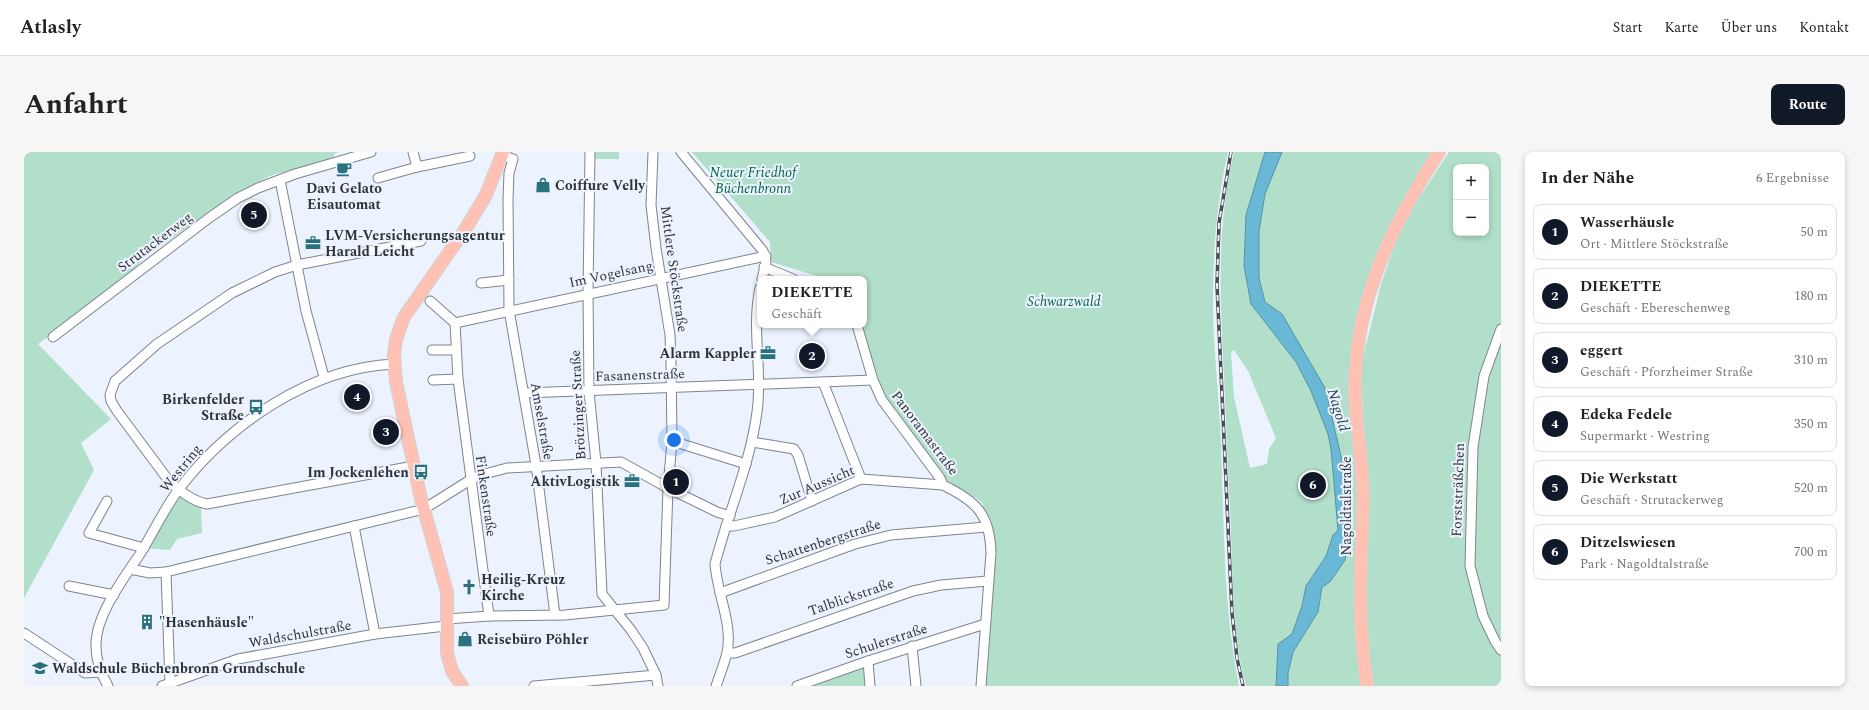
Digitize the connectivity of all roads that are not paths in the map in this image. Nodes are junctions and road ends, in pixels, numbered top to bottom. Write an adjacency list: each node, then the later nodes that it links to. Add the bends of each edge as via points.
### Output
1 (371, 152): 11 (street, Strutackerweg)
2 (413, 152): 9 (street)
3 (590, 152): 21 (street, Brötzinger Straße)
4 (653, 152): 18 (street, Mittlere Stöckstraße, via 651,205)
5 (681, 152): 13 (street, via 759,244)
6 (1438, 152): 91 (main road, Nagoldtalstraße, via 1409,200 1386,246 1370,293 1359,342 1355,395 1362,469 1361,613)
7 (503, 154): 19 (street, Amselstraße, via 513,159 509,173 508,199); 31 (main road, via 486,194 466,228 404,317 396,339)
8 (470, 156): 9 (street)
9 (417, 167): 10 (street)
10 (378, 178)
11 (280, 180): 14 (street); 28 (street, Strutackerweg, via 249,192 209,218)
12 (421, 241): 14 (street)
13 (766, 256): 15 (street); 18 (street, Im Vogelsang)
14 (298, 265): 32 (street, via 306,311); 51 (street, via 275,272 232,293 157,344 115,381 110,394 111,401)
15 (764, 267): 16 (street); 17 (street)
16 (762, 276)
17 (786, 276)
18 (661, 278): 21 (street, Im Vogelsang); 38 (street, Mittlere Stöckstraße, via 670,335)
19 (509, 280): 20 (street); 23 (street, Amselstraße)
20 (481, 283)
21 (588, 293): 23 (street, Im Vogelsang); 39 (street, Brötzinger Straße)
22 (430, 301): 24 (street)
23 (509, 310): 24 (street); 40 (street, Amselstraße)
24 (455, 323): 30 (street, Finkenstraße)
25 (758, 328): 37 (street)
26 (858, 328): 35 (street, Panoramastraße)
27 (1501, 328): 75 (street, Forststräßchen, via 1484,376 1473,447 1470,566 1483,616)
28 (53, 337)
29 (432, 350): 30 (street)
30 (456, 350): 33 (street, Finkenstraße)
31 (394, 364): 32 (street, Westring, via 366,366); 46 (main road)
32 (324, 377): 51 (street, Westring, via 288,394 247,422 217,447)
33 (458, 379): 34 (street); 48 (street, Finkenstraße)
34 (433, 380)
35 (873, 380): 36 (street, Fasanenstraße); 49 (street, Panoramastraße, via 882,400)
36 (823, 382): 37 (street, Fasanenstraße); 47 (street)
37 (758, 385): 38 (street, Fasanenstraße); 42 (street, via 758,411)
38 (671, 388): 39 (street, Fasanenstraße); 41 (street, Mittlere Stöckstraße)
39 (589, 390): 40 (street, Fasanenstraße); 43 (street, Brötzinger Straße)
40 (524, 393): 45 (street, Amselstraße)
41 (672, 441): 44 (street); 50 (street, Mittlere Stöckstraße)
42 (752, 442): 44 (street); 53 (street, via 794,449)
43 (596, 463): 45 (street); 50 (street, via 621,462); 67 (street, Brötzinger Straße, via 602,594)
44 (746, 464): 55 (street)
45 (536, 465): 48 (street, via 506,468); 68 (street, Amselstraße)
46 (414, 466): 51 (street, via 207,504 198,502); 54 (main road)
47 (861, 479): 49 (street, Zur Aussicht); 53 (street, Zur Aussicht)
48 (470, 480): 54 (street); 69 (street, Finkenstraße)
49 (943, 485): 58 (street, Panoramastraße, via 977,506 983,514)
50 (668, 488): 55 (street); 66 (street, Mittlere Stöckstraße)
51 (178, 490): 59 (street, Westring)
52 (107, 501): 59 (street, via 89,533)
53 (812, 501): 57 (street, Zur Aussicht, via 775,517)
54 (424, 509): 56 (street); 70 (main road, via 445,582)
55 (730, 516): 57 (street)
56 (354, 526): 61 (street); 73 (street)
57 (726, 526): 64 (street, via 715,564)
58 (986, 527): 62 (street, Panoramastraße, via 991,553); 64 (street, Schattenbergstraße, via 891,535 840,550)
59 (144, 548): 60 (street, Westring)
60 (130, 569): 61 (street, via 150,574); 65 (street, Westring)
61 (166, 572): 80 (street)
62 (988, 581): 71 (street, Panoramastraße); 76 (street, Talblickstraße, via 941,585 913,591 735,653)
63 (69, 586): 65 (street)
64 (720, 593): 76 (street, via 726,617)
65 (114, 595): 78 (street, Westring, via 99,626 96,646)
66 (664, 605): 67 (street, Waldschulstraße)
67 (614, 611): 68 (street, Waldschulstraße); 79 (street, Brötzinger Straße, via 643,648)
68 (555, 615): 69 (street, Waldschulstraße)
69 (489, 616): 70 (street, Waldschulstraße)
70 (447, 622): 73 (street, Waldschulstraße); 83 (main road, via 449,663)
71 (985, 624): 74 (street, Schulerstraße); 90 (street, Panoramastraße)
72 (24, 633): 78 (street, via 85,673)
73 (375, 634): 80 (street, Waldschulstraße, via 238,659)
74 (912, 646): 77 (street, Schulerstraße); 89 (street)
75 (1501, 650)
76 (727, 653): 86 (street)
77 (868, 661): 87 (street, Schulerstraße); 88 (street)
78 (100, 672): 82 (street, Westring)
79 (656, 675): 81 (street); 85 (street, Brötzinger Straße)
80 (166, 684)
81 (563, 685): 84 (street)
82 (108, 686)
83 (462, 686)
84 (534, 686)
85 (658, 686)
86 (716, 686)
87 (797, 686)
88 (870, 686)
89 (916, 686)
90 (981, 686)
91 (1367, 686)

